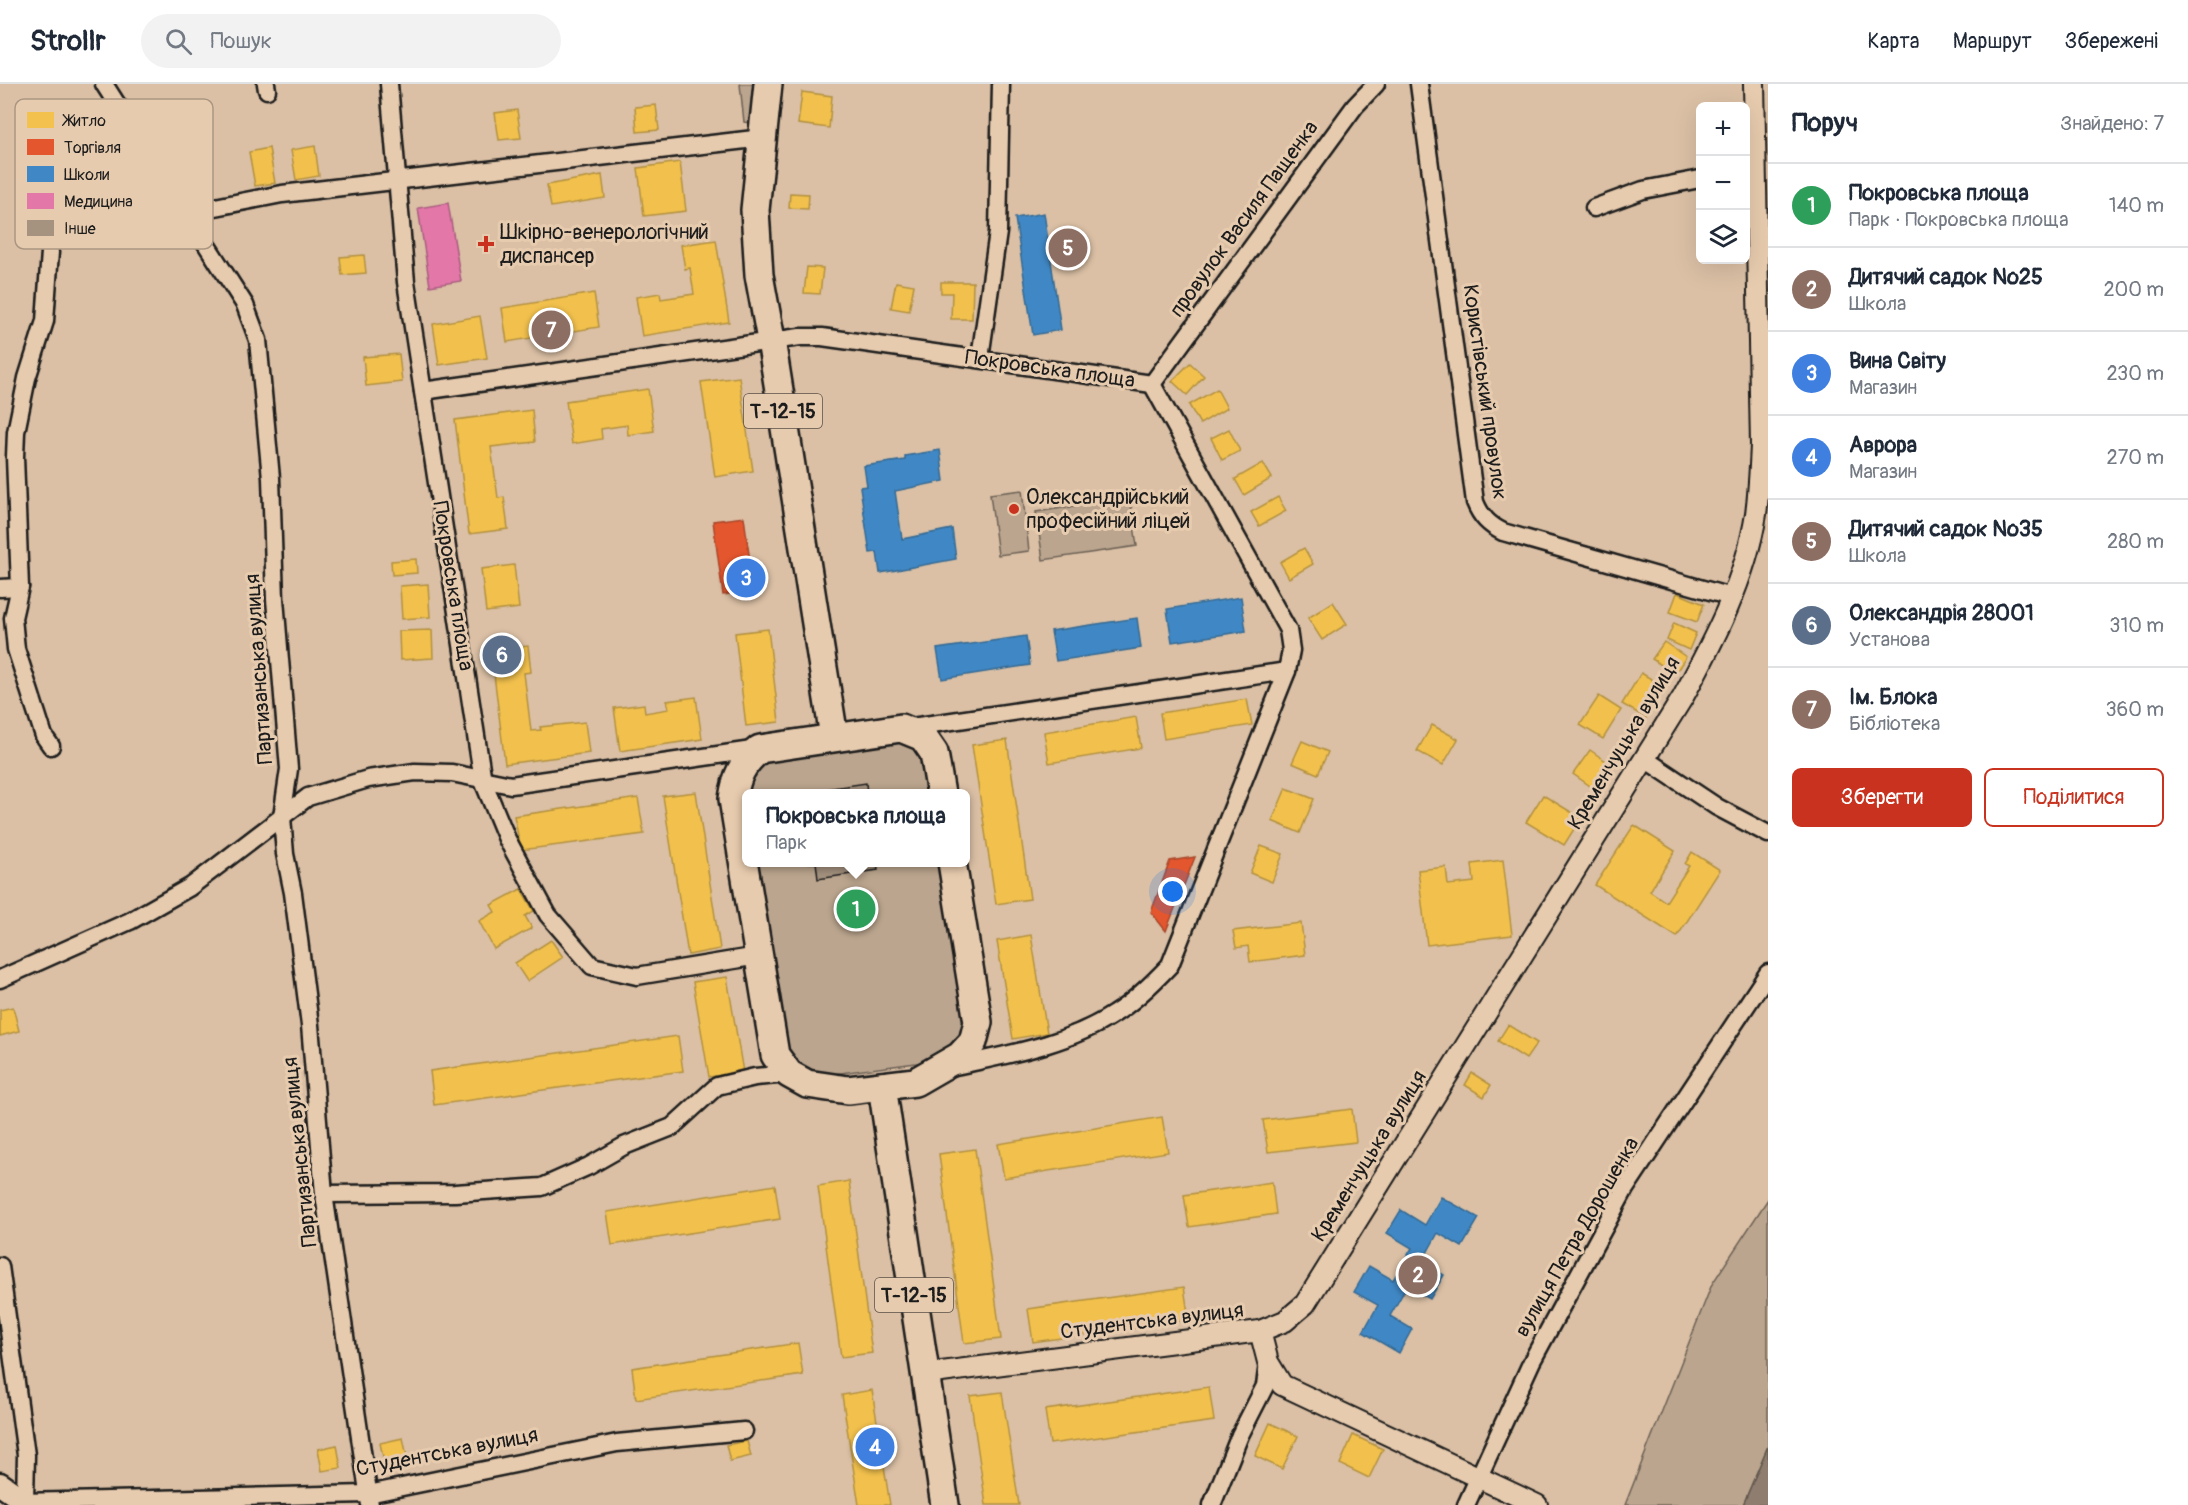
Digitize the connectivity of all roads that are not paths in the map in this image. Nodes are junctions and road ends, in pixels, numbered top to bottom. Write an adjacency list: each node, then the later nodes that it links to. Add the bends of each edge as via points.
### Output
1 (104, 84): 8 (street, Партизанська вулиця)
2 (389, 84): 11 (street, Покровська площа)
3 (768, 84): 9 (highway, Т-12-15)
4 (1001, 84): 18 (street, via 998,232)
5 (1376, 84): 19 (street, провулок Василя Пащенка, via 1355,106)
6 (1419, 84): 23 (street, Користівський провулок, via 1479,512 1503,532)
7 (1754, 84): 10 (street, Кременчуцька вулиця)
8 (113, 99)
9 (764, 138): 11 (street); 17 (highway, Т-12-15, via 755,210 759,275)
10 (1751, 175): 23 (street, Кременчуцька вулиця, via 1759,484 1756,516)
11 (398, 179): 13 (street); 20 (street, Покровська площа, via 406,282)
12 (1696, 179): 14 (street, via 1643,190)
13 (213, 207)
14 (1594, 208)
15 (208, 249): 32 (street, Партизанська вулиця, via 245,305 258,340 271,478 275,599 289,769)
16 (50, 252): 21 (street, via 45,321 27,378 16,432)
17 (771, 340): 18 (street, Покровська площа, via 822,337); 20 (street, Покровська площа); 26 (highway, Т-12-15)
18 (980, 358): 19 (street, Покровська площа)
19 (1152, 384): 24 (street, Покровська площа, via 1288,630 1291,650)
20 (423, 391): 30 (street, Покровська площа)
21 (20, 587): 22 (street); 27 (street, via 13,618 16,649)
22 (0, 588)
23 (1731, 597): 29 (street, Кременчуцька вулиця, via 1710,647)
24 (1287, 671): 25 (street); 40 (street, Покровська площа, via 1170,965 1114,1015 1075,1033 1026,1050)
25 (901, 728): 26 (highway); 31 (highway, via 923,737 934,753)
26 (834, 737): 28 (highway)
27 (51, 747)
28 (760, 749): 30 (street, via 511,785); 34 (highway, via 745,760 735,781 733,799)
29 (1645, 759): 33 (street, via 1717,807); 45 (street, Кременчуцька вулиця, via 1305,1304 1285,1321)
30 (483, 782): 32 (street, via 452,773 415,772 368,779 308,797); 37 (street, Покровська площа, via 507,839 548,915 592,966 637,976)
31 (940, 789)
32 (282, 817): 39 (street, via 190,886 130,921); 43 (street, Партизанська вулиця, via 310,1025)
33 (1768, 834)
34 (742, 853)
35 (744, 867): 37 (highway)
36 (953, 867): 40 (highway, Покровська площа, via 978,1022 973,1042)
37 (759, 956): 41 (highway, via 775,1055)
38 (1768, 974): 49 (street, вулиця Петра Дорошенка, via 1625,1189 1532,1360)
39 (0, 979)
40 (939, 1070): 42 (highway, Покровська площа, via 915,1082)
41 (789, 1074): 42 (highway, Покровська площа, via 807,1084 848,1090); 43 (street, via 717,1086 672,1127 542,1187)
42 (882, 1086): 47 (highway, Т-12-15)
43 (324, 1194): 51 (street, Партизанська вулиця)
44 (0, 1266): 52 (street, via 26,1455)
45 (1260, 1331): 46 (street, Студентська вулиця); 47 (street, Студентська вулиця)
46 (1268, 1362): 49 (street, Студентська вулиця, via 1282,1385); 54 (street, via 1265,1386)
47 (926, 1374): 53 (highway, Т-12-15)
48 (744, 1431): 51 (street, Студентська вулиця, via 616,1443)
49 (1479, 1479): 55 (street, вулиця Петра Дорошенка); 56 (street, Студентська вулиця)
50 (0, 1484): 52 (main road)
51 (369, 1500): 52 (street, Студентська вулиця)
52 (23, 1503)
53 (945, 1505)
54 (1212, 1505)
55 (1466, 1505)
56 (1537, 1505)

